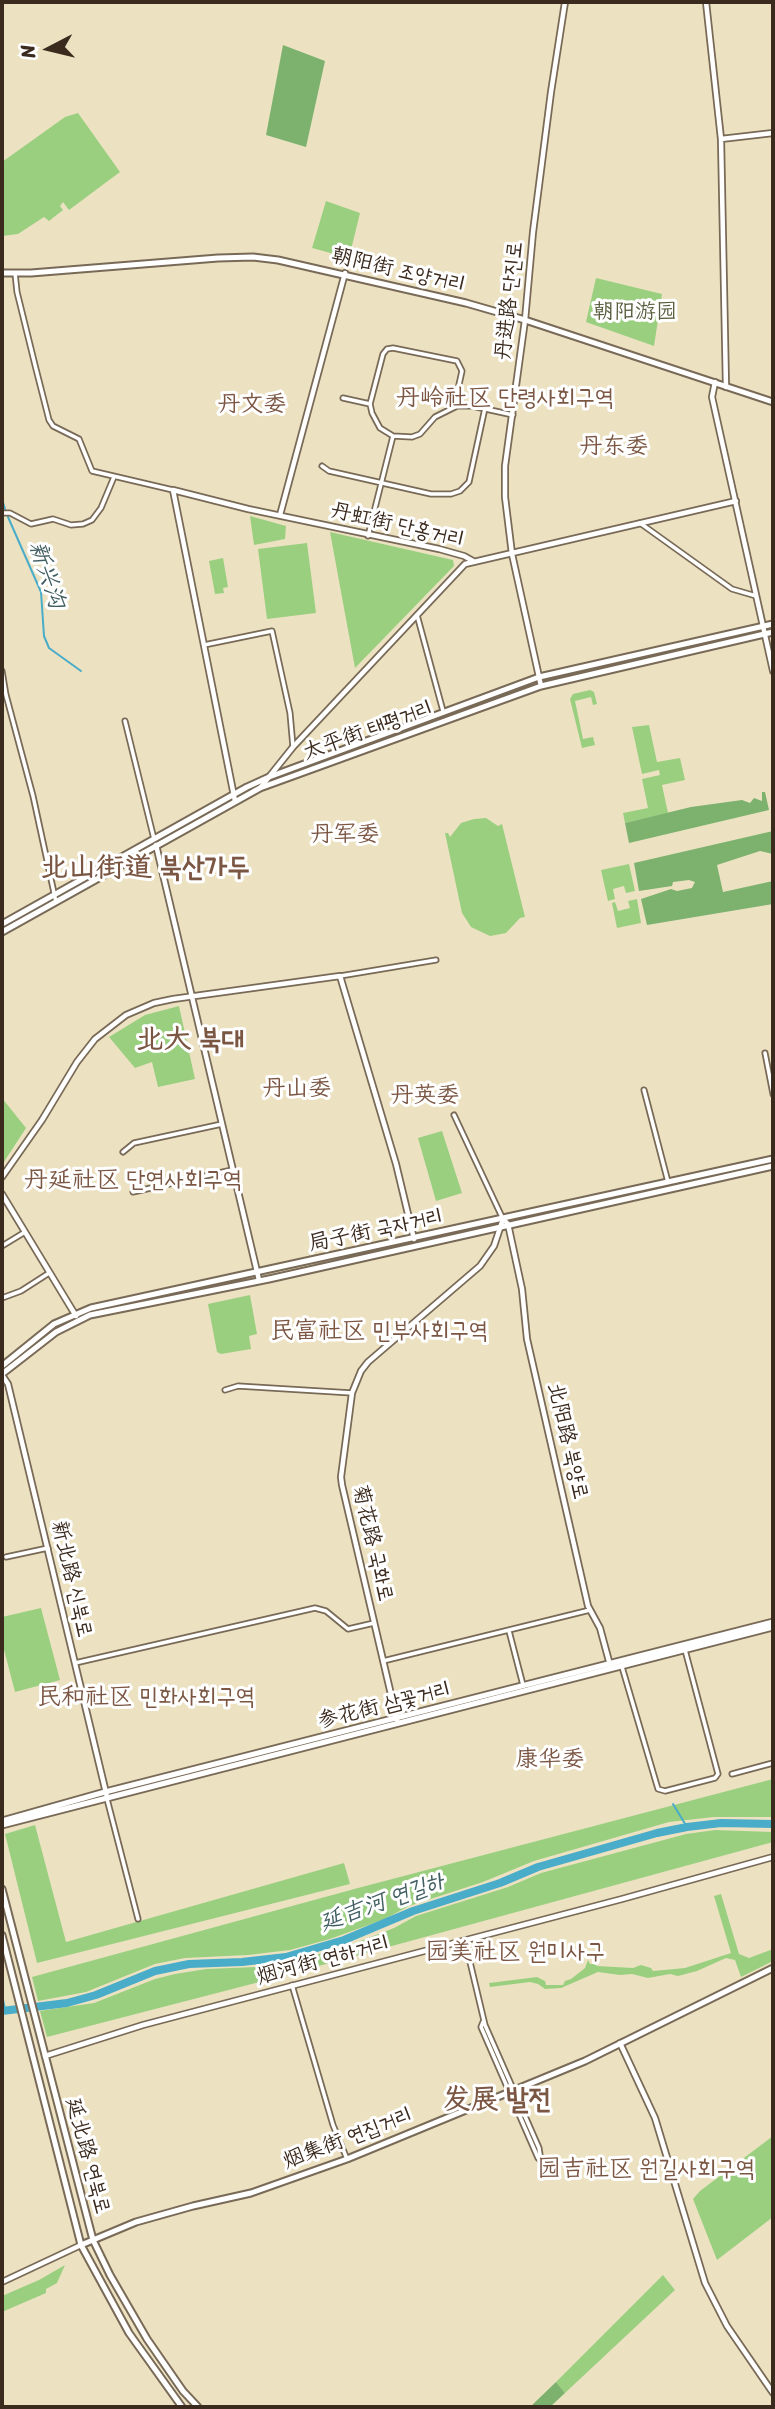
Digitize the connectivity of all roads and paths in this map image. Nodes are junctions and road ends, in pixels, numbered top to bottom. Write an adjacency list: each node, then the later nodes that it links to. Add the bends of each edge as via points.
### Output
1 (565, 2): 8 (street, 丹进路 단진로, via 536,207)
2 (706, 2): 4 (street)
3 (773, 133): 4 (street)
4 (721, 139): 10 (street)
5 (2, 273): 7 (main road, 朝阳街 조양거리)
6 (345, 273): 7 (main road, 朝阳街 조양거리, via 253,257); 8 (main road, 朝阳街 조양거리); 24 (street)
7 (15, 274): 19 (street, via 49,420 79,439 92,471)
8 (526, 320): 9 (main road, 朝阳街 조양거리); 16 (street, 丹进路 단진로)
9 (715, 382): 10 (main road, 朝阳街 조양거리); 22 (street, via 712,397)
10 (726, 387): 12 (main road, 朝阳街 조양거리)
11 (344, 398): 13 (street)
12 (773, 402)
13 (370, 404): 14 (street, via 383,354 393,348 457,362 462,371); 17 (street, via 380,428)
14 (454, 407): 15 (street); 17 (street, via 435,417 420,434)
15 (485, 408): 16 (street); 20 (street, via 470,482 460,491 441,495)
16 (513, 415): 27 (street, 丹进路 단진로, via 505,481)
17 (393, 436): 20 (street)
18 (322, 466): 20 (street)
19 (114, 477): 21 (street); 23 (street, via 101,508 83,524 53,519 31,524)
20 (381, 483): 26 (street)
21 (173, 490): 24 (street, 丹虹街 단홍거리); 34 (street)
22 (736, 501): 25 (street, 丹虹街 단홍거리); 29 (street)
23 (2, 513)
24 (280, 516): 26 (street, 丹虹街 단홍거리)
25 (640, 523): 27 (street, 丹虹街 단홍거리); 29 (street, via 732,589)
26 (368, 536): 28 (street, 丹虹街 단홍거리, via 439,549)
27 (512, 554): 28 (street, 丹虹街 단홍거리); 37 (street, 丹进路 단진로)
28 (473, 561): 30 (street)
29 (757, 596): 32 (street)
30 (417, 614): 40 (street); 42 (street)
31 (773, 624): 32 (main road, 太平街 태평거리)
32 (764, 630): 33 (main road, 太平街 태평거리); 36 (street); 37 (main road, 太平街 태평거리); 38 (main road, 太平街 태평거리)
33 (773, 632)
34 (204, 645): 42 (street, via 271,631); 45 (street)
35 (2, 671): 39 (street)
36 (773, 671)
37 (539, 677): 38 (street, 丹进路 단진로); 40 (main road, 太平街 태평거리)
38 (541, 686): 44 (main road, 太平街 태평거리)
39 (4, 695): 48 (street, via 33,796)
40 (443, 711): 43 (main road, 太平街 태평거리)
41 (125, 721): 46 (street)
42 (293, 747): 43 (street)
43 (269, 777): 44 (street); 45 (main road, 太平街 태평거리)
44 (260, 788): 45 (main road, 太平街 태평거리)
45 (234, 797): 46 (main road, 太平街 태평거리); 47 (main road, 太平街 태평거리)
46 (154, 839): 47 (street); 48 (main road, 太平街 태평거리)
47 (156, 846): 49 (main road, 太平街 태평거리); 54 (street)
48 (54, 895): 49 (street); 50 (main road, 太平街 태평거리)
49 (56, 902): 51 (main road, 太平街 태평거리)
50 (2, 924)
51 (2, 932)
52 (436, 960): 53 (street)
53 (340, 976): 54 (street); 72 (street)
54 (192, 996): 59 (street); 64 (street, via 144,1007 115,1022 95,1040)
55 (765, 1053): 57 (street)
56 (644, 1090): 65 (street)
57 (773, 1094)
58 (454, 1115): 68 (street)
59 (222, 1124): 60 (street, via 135,1143); 63 (street)
60 (122, 1152)
61 (773, 1159): 65 (main road, 局子街 국자거리)
62 (773, 1166): 69 (main road, 局子街 국자거리)
63 (232, 1170): 66 (street); 75 (street)
64 (2, 1177)
65 (668, 1182): 68 (main road, 局子街 국자거리)
66 (134, 1192)
67 (2, 1194): 71 (street)
68 (503, 1219): 69 (street); 70 (street, 菊花路 국화로); 72 (main road, 局子街 국자거리)
69 (508, 1224): 70 (main road, 局子街 국자거리); 85 (street, 北阳路 북양로, via 522,1289 525,1331)
70 (500, 1226): 76 (main road, 局子街 국자거리); 82 (street, 菊花路 국화로, via 494,1246 480,1266 368,1362)
71 (24, 1233): 73 (street); 74 (street)
72 (414, 1239): 75 (main road, 局子街 국자거리)
73 (2, 1246)
74 (49, 1273): 77 (street); 78 (street)
75 (257, 1273): 76 (street); 78 (main road, 局子街 국자거리, via 110,1303)
76 (259, 1280): 78 (main road, 局子街 국자거리)
77 (2, 1298)
78 (77, 1317): 79 (main road, 局子街 국자거리, via 47,1329); 80 (main road, 局子街 국자거리)
79 (2, 1366)
80 (2, 1374): 83 (street, 新北路 신북로, via 9,1384)
81 (225, 1390): 82 (street, via 286,1387)
82 (352, 1393): 86 (street, 菊花路 국화로, via 341,1477)
83 (48, 1548): 84 (street); 91 (street, 新北路 신북로)
84 (6, 1557)
85 (590, 1610): 88 (street); 92 (street, 北阳路 북양로)
86 (374, 1623): 90 (street, 菊花路 국화로); 91 (street, via 348,1629 315,1608)
87 (773, 1624): 89 (main road, 参花街 삼꽃거리); 92 (main road, 参花街 삼꽃거리)
88 (509, 1630): 90 (street); 94 (street)
89 (685, 1650): 93 (main road, 参花街 삼꽃거리); 93 (street, via 718,1774 666,1791 658,1789)
90 (383, 1661): 95 (street, 菊花路 국화로)
91 (74, 1664): 98 (street, 新北路 신북로)
92 (611, 1666): 93 (main road, 参花街 삼꽃거리); 94 (main road, 参花街 삼꽃거리); 95 (main road, 参花街 삼꽃거리)
93 (622, 1667)
94 (524, 1687): 95 (main road, 参花街 삼꽃거리)
95 (398, 1722): 98 (main road, 参花街 삼꽃거리)
96 (773, 1763): 97 (street)
97 (732, 1774)
98 (106, 1795): 99 (main road, 参花街 삼꽃거리); 102 (street)
99 (2, 1823)
100 (773, 1857): 104 (street, 烟河街 연하거리)
101 (2, 1889): 108 (main road, 延北路 연북로)
102 (138, 1919)
103 (2, 1935): 112 (main road, 延北路 연북로)
104 (465, 1941): 106 (street, 烟河街 연하거리); 109 (street, via 484,2020)
105 (773, 1968): 107 (main road, 烟集街 연집거리)
106 (292, 1985): 108 (street, 烟河街 연하거리); 110 (street, via 332,2125)
107 (620, 2043): 109 (main road, 烟集街 연집거리); 114 (street, via 655,2118 705,2283 727,2326)
108 (45, 2056): 111 (main road, 延北路 연북로)
109 (511, 2091): 109 (street, via 538,2158 541,2161 539,2148); 110 (main road, 烟集街 연집거리)
110 (347, 2159): 111 (main road, 烟集街 연집거리, via 251,2193 136,2222)
111 (93, 2240): 112 (main road, 烟集街 연집거리); 116 (main road, 延北路 연북로, via 147,2339)
112 (81, 2245): 113 (street, 烟集街 연집거리); 115 (main road, 延北路 연북로, via 129,2333)
113 (2, 2282)
114 (773, 2393)
115 (182, 2407)
116 (198, 2407)

